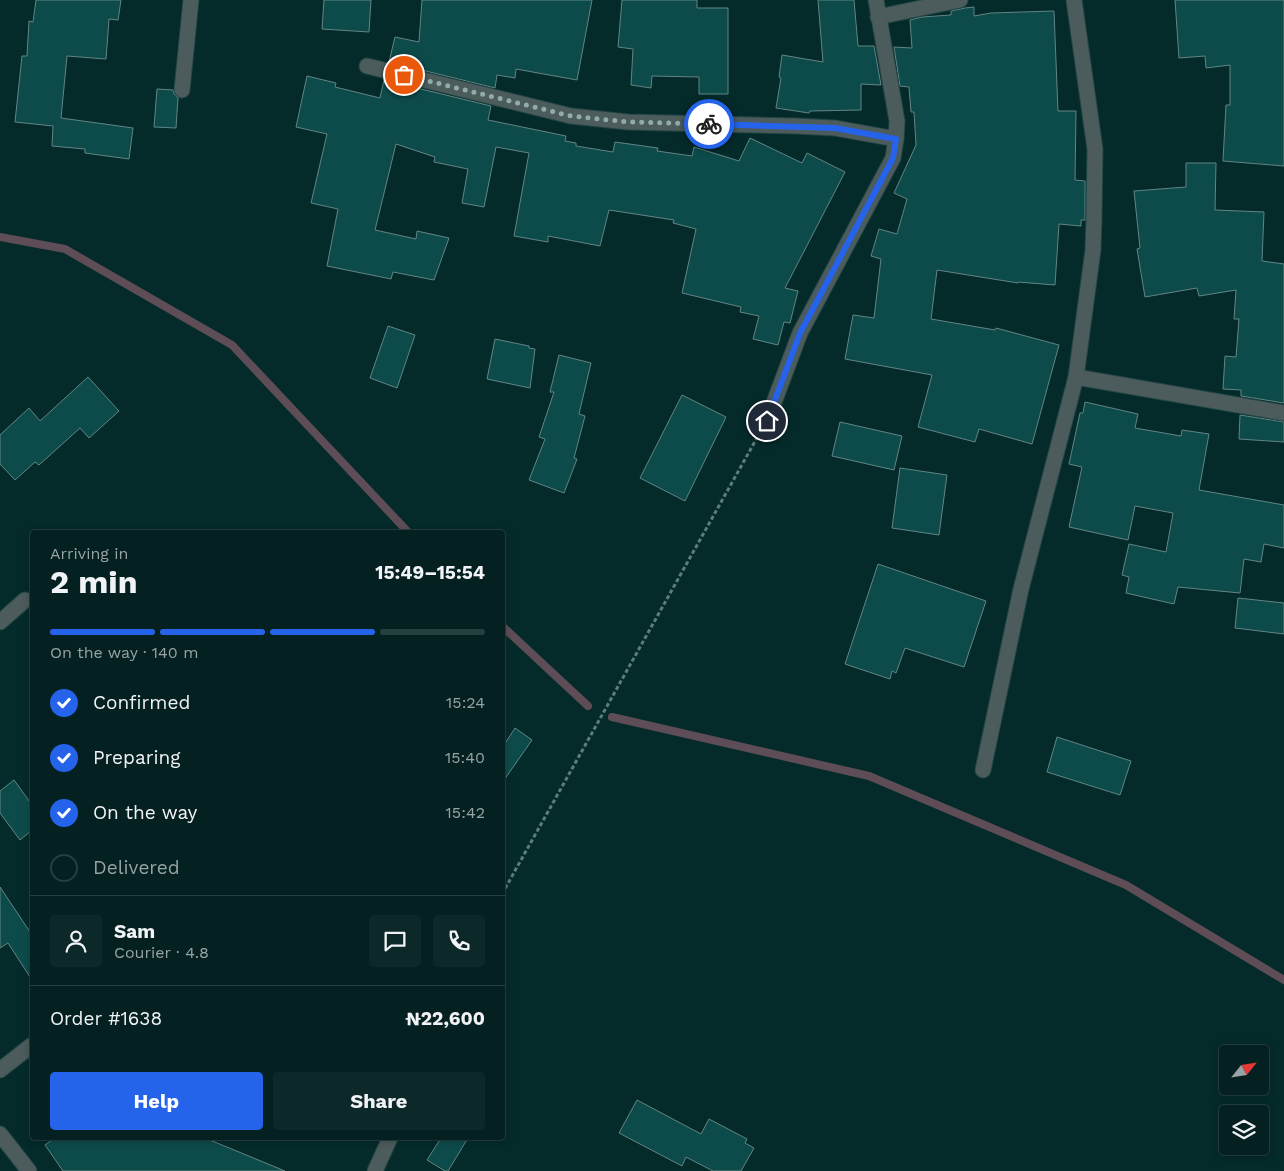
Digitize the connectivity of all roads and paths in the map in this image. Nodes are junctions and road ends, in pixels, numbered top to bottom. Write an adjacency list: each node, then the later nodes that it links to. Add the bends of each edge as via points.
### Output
1 (191, 0): 7 (street)
2 (876, 0): 5 (street)
3 (960, 0): 5 (street)
4 (1074, 0): 9 (street, via 1095,148 1092,250)
5 (878, 17): 8 (street)
6 (367, 66): 8 (street, via 571,116 628,122 835,128)
7 (182, 90)
8 (896, 139): 11 (street, via 893,158 800,333)
9 (1076, 377): 10 (street); 14 (street, via 1021,589)
10 (1284, 413)
11 (767, 421): 15 (path)
12 (25, 600): 13 (street)
13 (0, 622)
14 (983, 770)
15 (505, 889)
16 (30, 1046): 17 (street)
17 (0, 1070)
18 (0, 1134): 20 (street)
19 (389, 1140): 21 (street)
20 (29, 1171)
21 (375, 1171)

